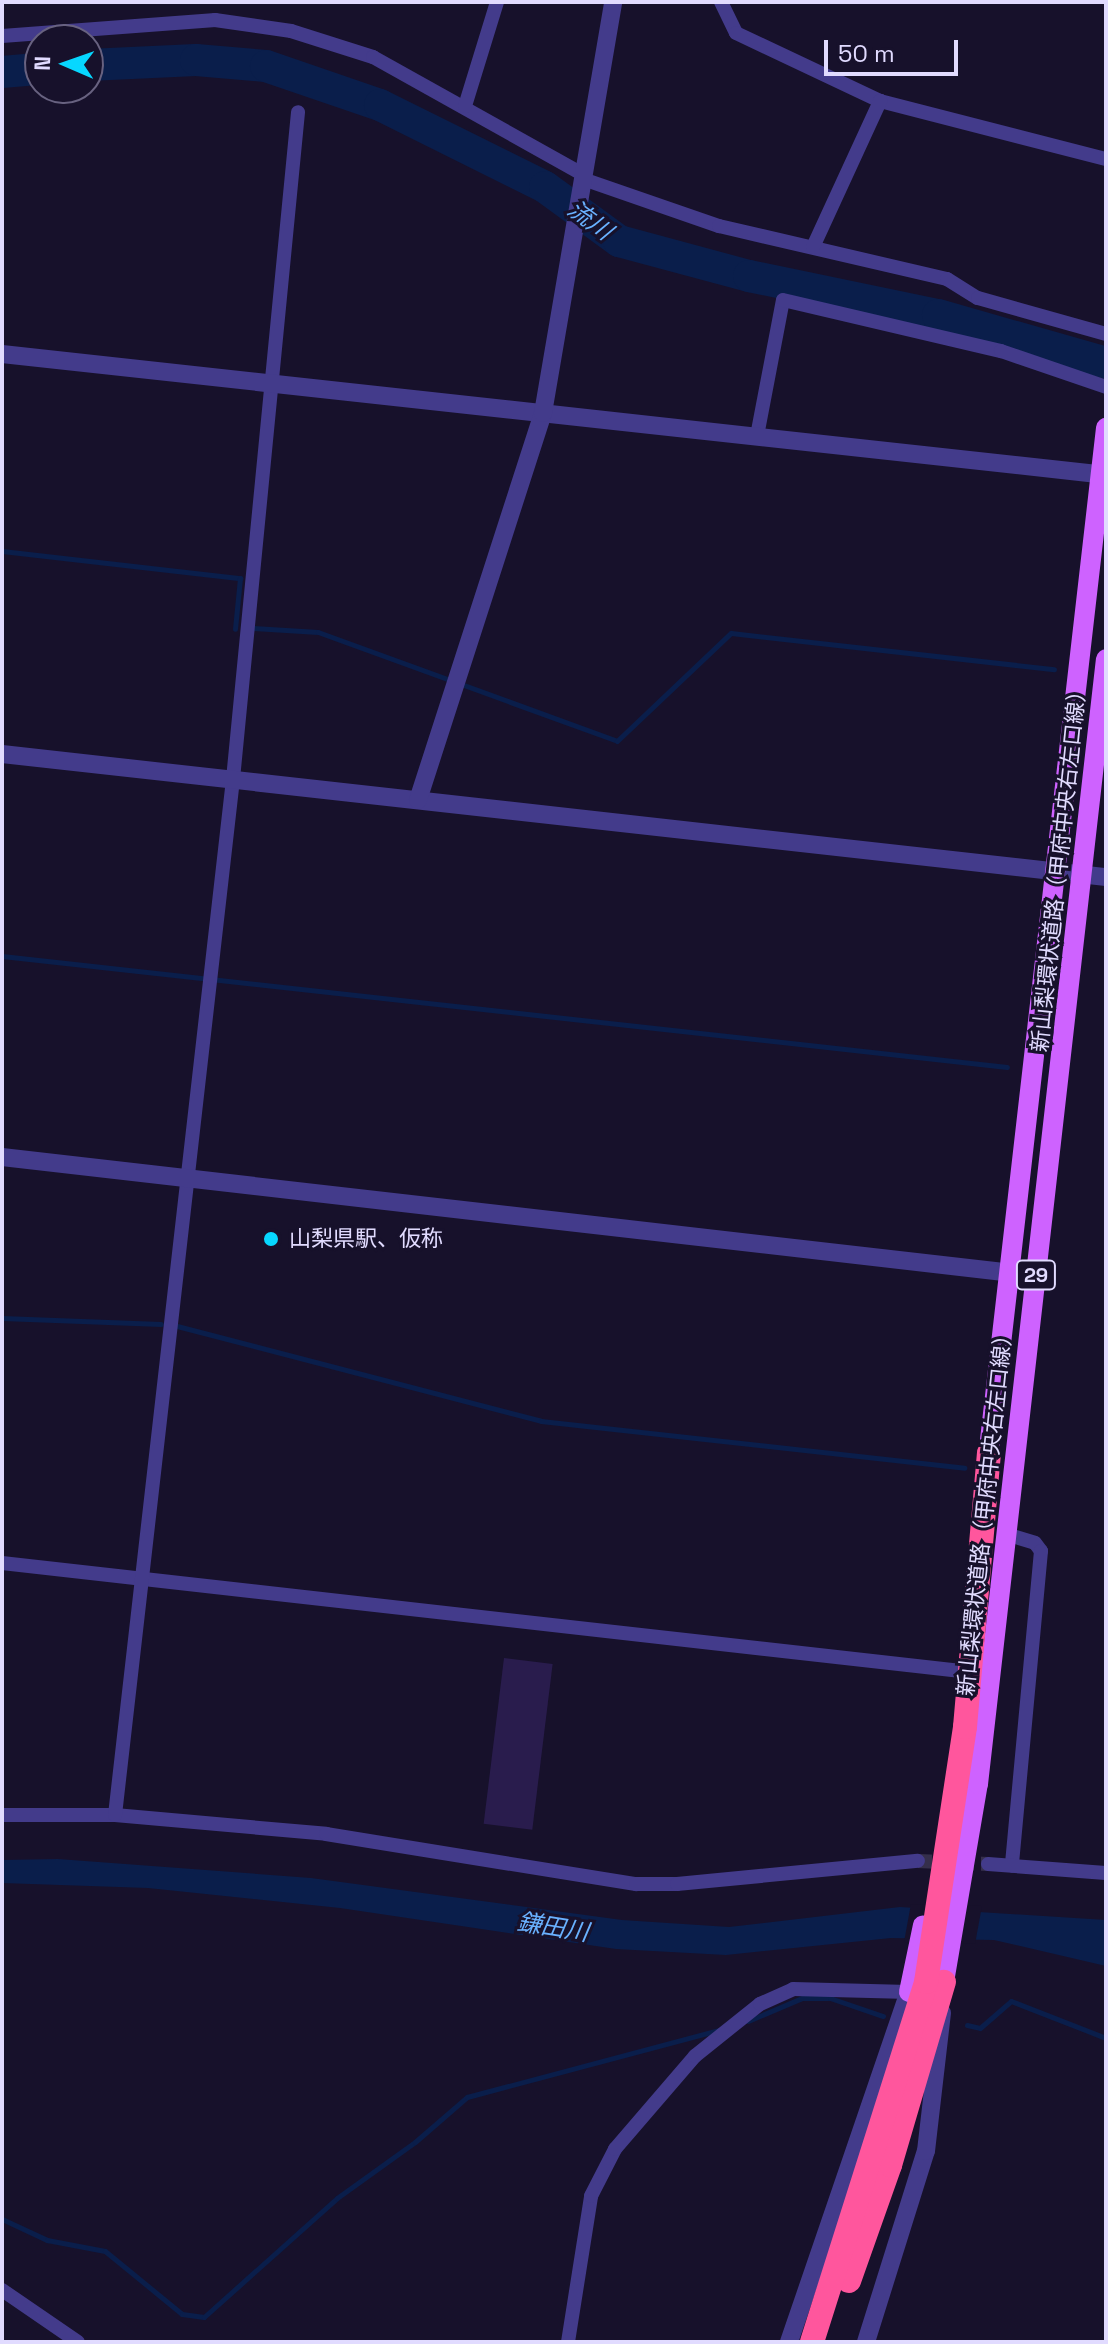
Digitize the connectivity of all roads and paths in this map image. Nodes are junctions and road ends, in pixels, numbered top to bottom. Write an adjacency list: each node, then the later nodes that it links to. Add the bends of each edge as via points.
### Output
1 (497, 2): 6 (street)
2 (613, 2): 9 (street)
3 (721, 2): 5 (street, via 736,33)
4 (2, 36): 6 (street, via 146,22 215,20 270,28 373,57)
5 (880, 101): 8 (street); 10 (street)
6 (465, 106): 9 (street)
7 (298, 112): 13 (street)
8 (1106, 159)
9 (583, 178): 10 (street, via 719,226); 15 (street)
10 (813, 247): 11 (street, via 947,279 978,298)
11 (1106, 334)
12 (2, 354): 13 (street)
13 (270, 384): 15 (street); 21 (street)
14 (1106, 387): 17 (street, via 1001,351 783,300)
15 (543, 413): 17 (street); 22 (street)
16 (1106, 428): 18 (main road, 新山梨環状道路（甲府中央右左口線） / 29)
17 (757, 436): 18 (street)
18 (1104, 475): 23 (main road, 新山梨環状道路（甲府中央右左口線） / 29)
19 (1106, 659): 24 (main road, 新山梨環状道路（甲府中央右左口線） / 29)
20 (2, 754): 21 (street)
21 (233, 779): 22 (street); 27 (street)
22 (418, 800): 23 (street)
23 (1054, 871): 24 (street); 28 (main road, 新山梨環状道路（甲府中央右左口線） / 29)
24 (1082, 875): 25 (street); 30 (main road, 新山梨環状道路（甲府中央右左口線） / 29)
25 (1106, 877)
26 (2, 1157): 27 (street)
27 (186, 1178): 28 (street); 32 (street)
28 (1012, 1273): 29 (main road, 新山梨環状道路（甲府中央右左口線） / 29)
29 (989, 1453): 33 (main road, 新山梨環状道路（甲府中央右左口線）); 40 (highway)
30 (1006, 1534): 38 (street, via 1035,1543 1041,1551); 40 (main road, 新山梨環状道路（甲府中央右左口線） / 29)
31 (2, 1563): 32 (street)
32 (141, 1579): 33 (street); 35 (street)
33 (961, 1671): 40 (main road, 新山梨環状道路（甲府中央右左口線）)
34 (2, 1815): 35 (street)
35 (115, 1815): 36 (street, via 326,1834 636,1884)
36 (918, 1861)
37 (988, 1864): 38 (street)
38 (1012, 1866): 39 (street)
39 (1106, 1873)
40 (946, 1887): 41 (highway)
41 (923, 1983): 44 (street, via 793,1989 741,2019 695,2056 609,2161 591,2196); 45 (street); 46 (highway); 47 (highway, via 890,2165); 48 (street, via 926,2151)
42 (2, 2290): 43 (street)
43 (78, 2342)
44 (568, 2342)
45 (789, 2342)
46 (812, 2342)
47 (828, 2342)
48 (866, 2342)

